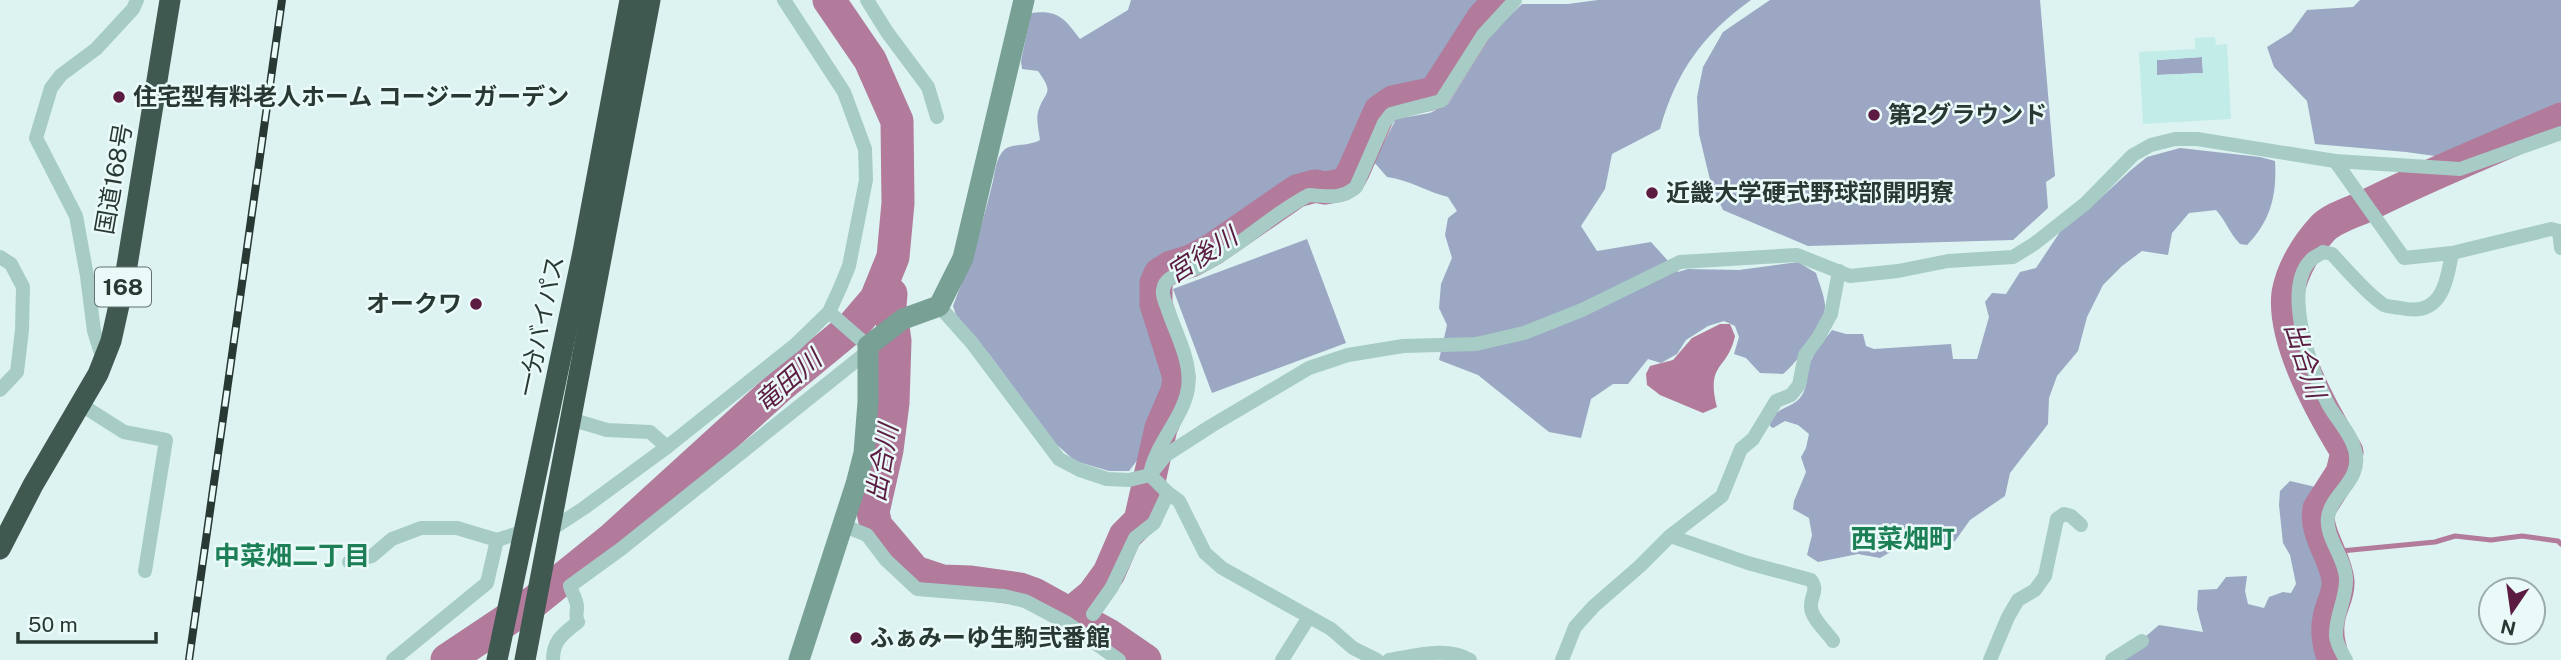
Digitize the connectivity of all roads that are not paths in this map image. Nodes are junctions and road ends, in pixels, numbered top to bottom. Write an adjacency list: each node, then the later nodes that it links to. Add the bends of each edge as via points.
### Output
1 (137, 0): 19 (street, via 96,49 51,88 36,138 76,216 94,331)
2 (170, 0): 19 (highway, 国道168号 / 168, via 125,278)
3 (629, 0): 28 (highway, 一分バイパス)
4 (650, 0): 22 (highway, 一分バイパス)
5 (784, 0): 17 (street, via 844,92 865,149 866,180 849,266)
6 (867, 0): 9 (street, via 928,87)
7 (1024, 0): 16 (street, via 963,258)
8 (1515, 0): 24 (street, via 1483,35 1441,101 1391,114 1349,193 1328,198 1309,195 1224,254 1167,280 1164,299 1188,366 1188,388 1155,454)
9 (937, 117)
10 (2561, 133): 11 (street, via 2460,169)
11 (2335, 161): 13 (street, via 2403,258); 15 (street, via 2175,139 2133,155 2086,203 2012,257 1850,276)
12 (2561, 248): 13 (street, via 2559,230 2552,229)
13 (2452, 253): 52 (street, via 2439,299 2411,310 2385,305 2332,254 2323,252 2309,261 2302,276 2299,310 2306,345 2325,396 2357,458 2354,474 2328,515 2346,578 2336,638)
14 (0, 257): 20 (street, via 11,264 23,287 23,316 17,372)
15 (1839, 271): 24 (street, via 1797,255 1681,262 1524,333 1476,344 1403,346 1348,355 1309,368 1267,392 1166,455); 30 (street, via 1831,314 1805,355 1799,385 1791,395 1776,401 1753,439 1741,449 1722,496)
16 (939, 306): 18 (street, via 903,319); 24 (street, via 1059,459 1107,479 1129,481)
17 (829, 312): 18 (street); 23 (street, via 795,345)
18 (872, 344): 26 (street, via 864,453); 42 (street, via 621,549 569,586 578,622 553,645)
19 (103, 360): 21 (highway, 国道168号 / 168)
20 (0, 390)
21 (80, 404): 32 (highway, 国道168号 / 168); 34 (street, via 124,432 166,440)
22 (570, 419): 23 (street, via 607,430 650,432); 29 (highway, 一分バイパス)
23 (667, 447): 29 (street)
24 (1150, 475): 25 (street)
25 (1168, 494): 35 (street, via 1154,523 1135,538 1112,587); 36 (street, via 1179,501 1205,553 1222,568)
26 (842, 525): 43 (street); 44 (street, via 867,536 917,589 1025,601)
27 (2081, 525): 50 (street, via 2064,513 2057,519 2045,576 2035,590 2018,600)
28 (525, 531): 31 (street); 39 (highway, 一分バイパス)
29 (549, 531): 41 (highway, 一分バイパス)
30 (1670, 536): 37 (street, via 1811,580 1815,584 1811,612); 49 (street, via 1575,627)
31 (497, 540): 33 (street, via 457,528 421,528 392,538 372,556); 40 (street, via 487,583)
32 (0, 548)
33 (349, 562)
34 (145, 571)
35 (1093, 614)
36 (1309, 617): 45 (street); 46 (street)
37 (1833, 640)
38 (2142, 641): 51 (street)
39 (499, 650)
40 (393, 660)
41 (525, 660)
42 (553, 660)
43 (799, 660)
44 (1119, 660)
45 (1282, 660)
46 (1377, 660)
47 (1389, 660): 48 (street, via 1454,653)
48 (1470, 660)
49 (1562, 660)
50 (1990, 660)
51 (2112, 660)
52 (2346, 660)

